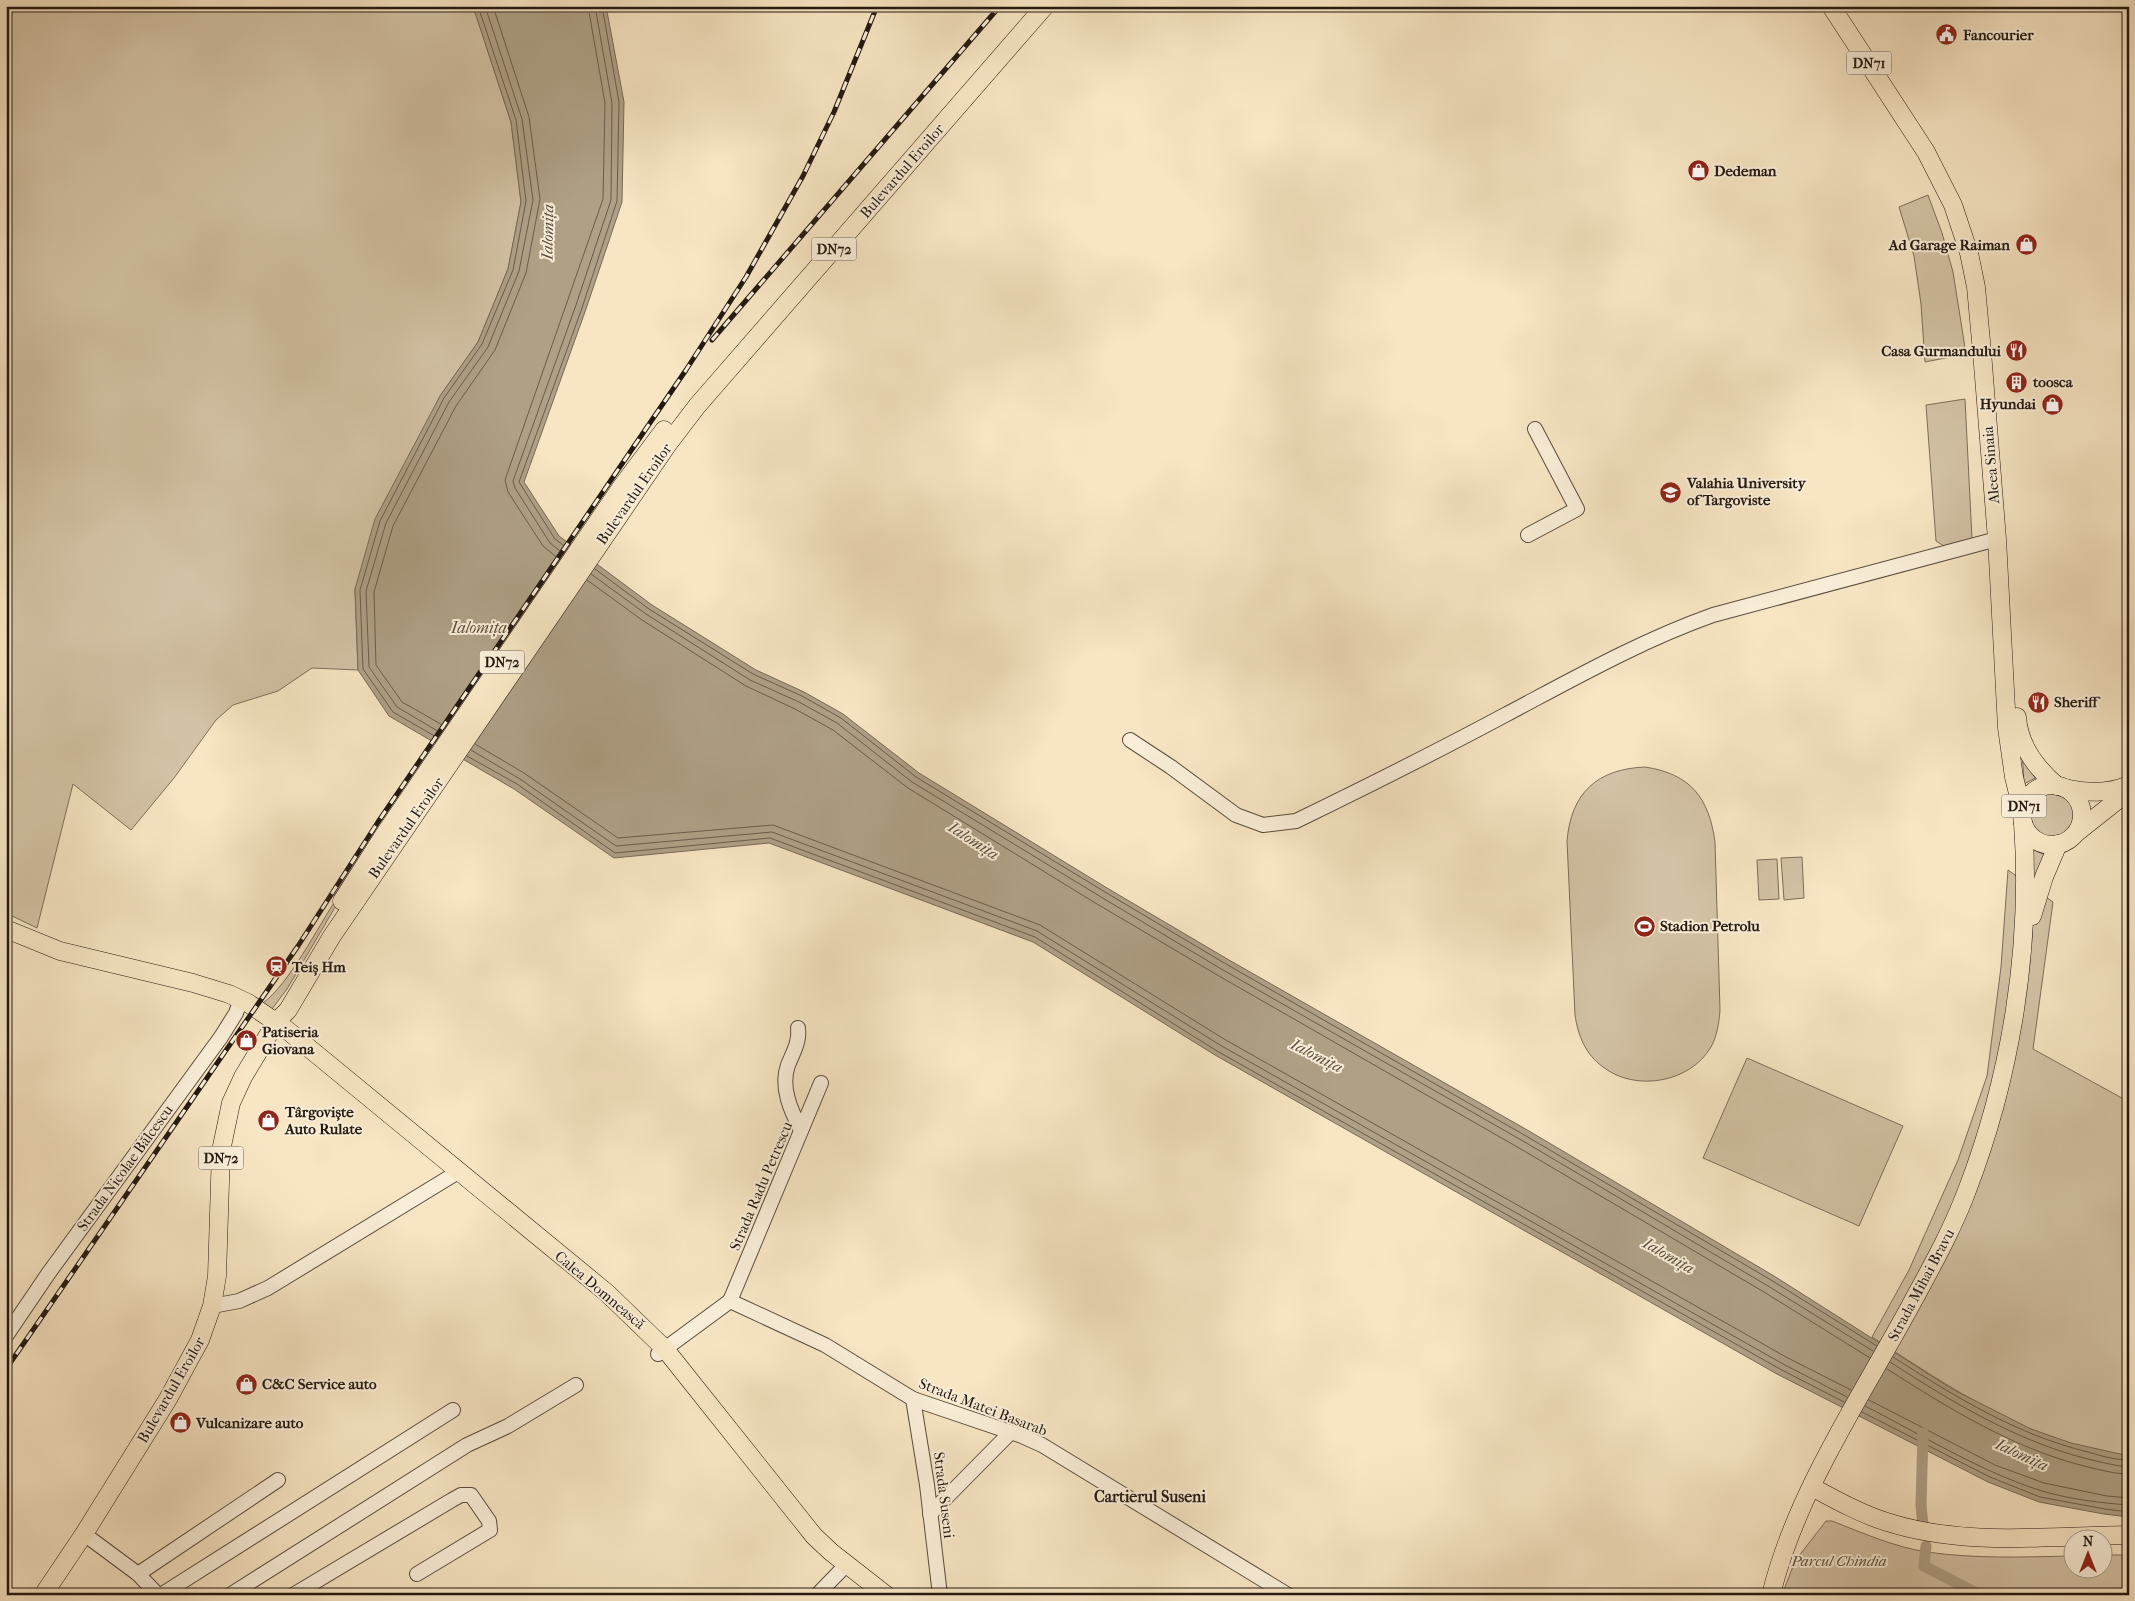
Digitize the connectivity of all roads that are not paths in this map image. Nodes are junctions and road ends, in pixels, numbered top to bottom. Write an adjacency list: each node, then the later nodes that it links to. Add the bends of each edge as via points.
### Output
1 (1032, 6): 6 (main road, Bulevardul Eroilor / DN72, via 658,437)
2 (1046, 6): 6 (main road, Bulevardul Eroilor / DN72)
3 (1831, 6): 8 (main road, Aleea Sinaia / DN71, via 1918,138 1949,195 1961,226 1978,307)
4 (1841, 6): 11 (main road, Aleea Sinaia / DN71, via 1934,149 1960,198 1976,249 1984,286 1991,353 2007,538 2017,720 2021,740 2040,771)
5 (1535, 429): 7 (street, via 1576,509)
6 (625, 493): 19 (main road, Bulevardul Eroilor / DN72, via 292,984 280,1006)
7 (1528, 535)
8 (1997, 539): 9 (street, via 1713,615 1671,630 1296,821 1264,825 1236,815); 13 (main road, Aleea Sinaia / DN71, via 2006,717)
9 (1130, 740)
10 (2129, 784): 11 (main road, via 2104,792)
11 (2061, 787): 13 (main road, DN71, via 2039,789 2025,801); 14 (main road, Aleea Sinaia / DN71, via 2072,793 2081,808)
12 (2129, 791): 14 (main road)
13 (2023, 817): 15 (main road, Aleea Sinaia / DN71, via 2027,831 2040,843); 17 (main road, Strada Mihai Bravu, via 2026,887)
14 (2076, 833): 15 (main road)
15 (2058, 844): 17 (main road, Strada Mihai Bravu, via 2039,890)
16 (6, 929): 18 (main road, via 60,951 212,988)
17 (2022, 957): 32 (main road, Strada Mihai Bravu, via 2006,1055 1987,1134 1955,1220)
18 (241, 999): 19 (main road); 26 (street, Strada Nicolae Bălcescu, via 221,1037)
19 (276, 1022): 23 (main road, Calea Domnească, via 306,1044); 23 (main road, Calea Domnească, via 301,1052); 25 (main road, Bulevardul Eroilor / DN72, via 235,1092 226,1120 221,1151 219,1243)
20 (798, 1028): 22 (street, via 800,1036 785,1076 788,1098)
21 (821, 1083): 22 (street, Strada Radu Petrescu)
22 (801, 1130): 24 (street, Strada Radu Petrescu)
23 (455, 1174): 25 (street, via 268,1288 239,1301); 27 (main road, Calea Domnească, via 607,1293)
24 (730, 1301): 27 (street); 29 (street, Strada Matei Basarab, via 825,1346)
25 (212, 1306): 38 (main road, Bulevardul Eroilor / DN72, via 188,1364)
26 (6, 1336)
27 (662, 1351): 40 (main road, Calea Domnească, via 814,1536)
28 (576, 1385): 46 (street, via 508,1426 467,1445)
29 (913, 1399): 31 (street, Strada Matei Basarab); 36 (street, Strada Suseni)
30 (452, 1410): 45 (street)
31 (1010, 1433): 36 (street); 43 (street, Strada Matei Basarab, via 1042,1445)
32 (1823, 1465): 34 (main road, Strada Mihai Bravu); 35 (main road, via 1822,1480)
33 (278, 1480): 41 (street)
34 (1812, 1486): 35 (main road); 37 (main road, Strada Mihai Bravu)
35 (1829, 1496): 37 (main road, via 1813,1500); 39 (main road, via 1886,1522 1950,1536)
36 (930, 1514): 51 (street, Strada Suseni)
37 (1794, 1523): 52 (main road, Strada Mihai Bravu)
38 (84, 1534): 41 (street); 44 (main road, Bulevardul Eroilor / DN72)
39 (2129, 1535)
40 (844, 1567): 48 (street); 49 (main road, Calea Domnească); 50 (main road, Calea Domnească)
41 (138, 1574): 45 (street)
42 (417, 1574): 47 (street, via 490,1530 489,1521 471,1495 452,1500)
43 (1285, 1594)
44 (43, 1595)
45 (160, 1595)
46 (230, 1595)
47 (293, 1595)
48 (817, 1595)
49 (874, 1595)
50 (886, 1595)
51 (940, 1595)
52 (1771, 1595)

